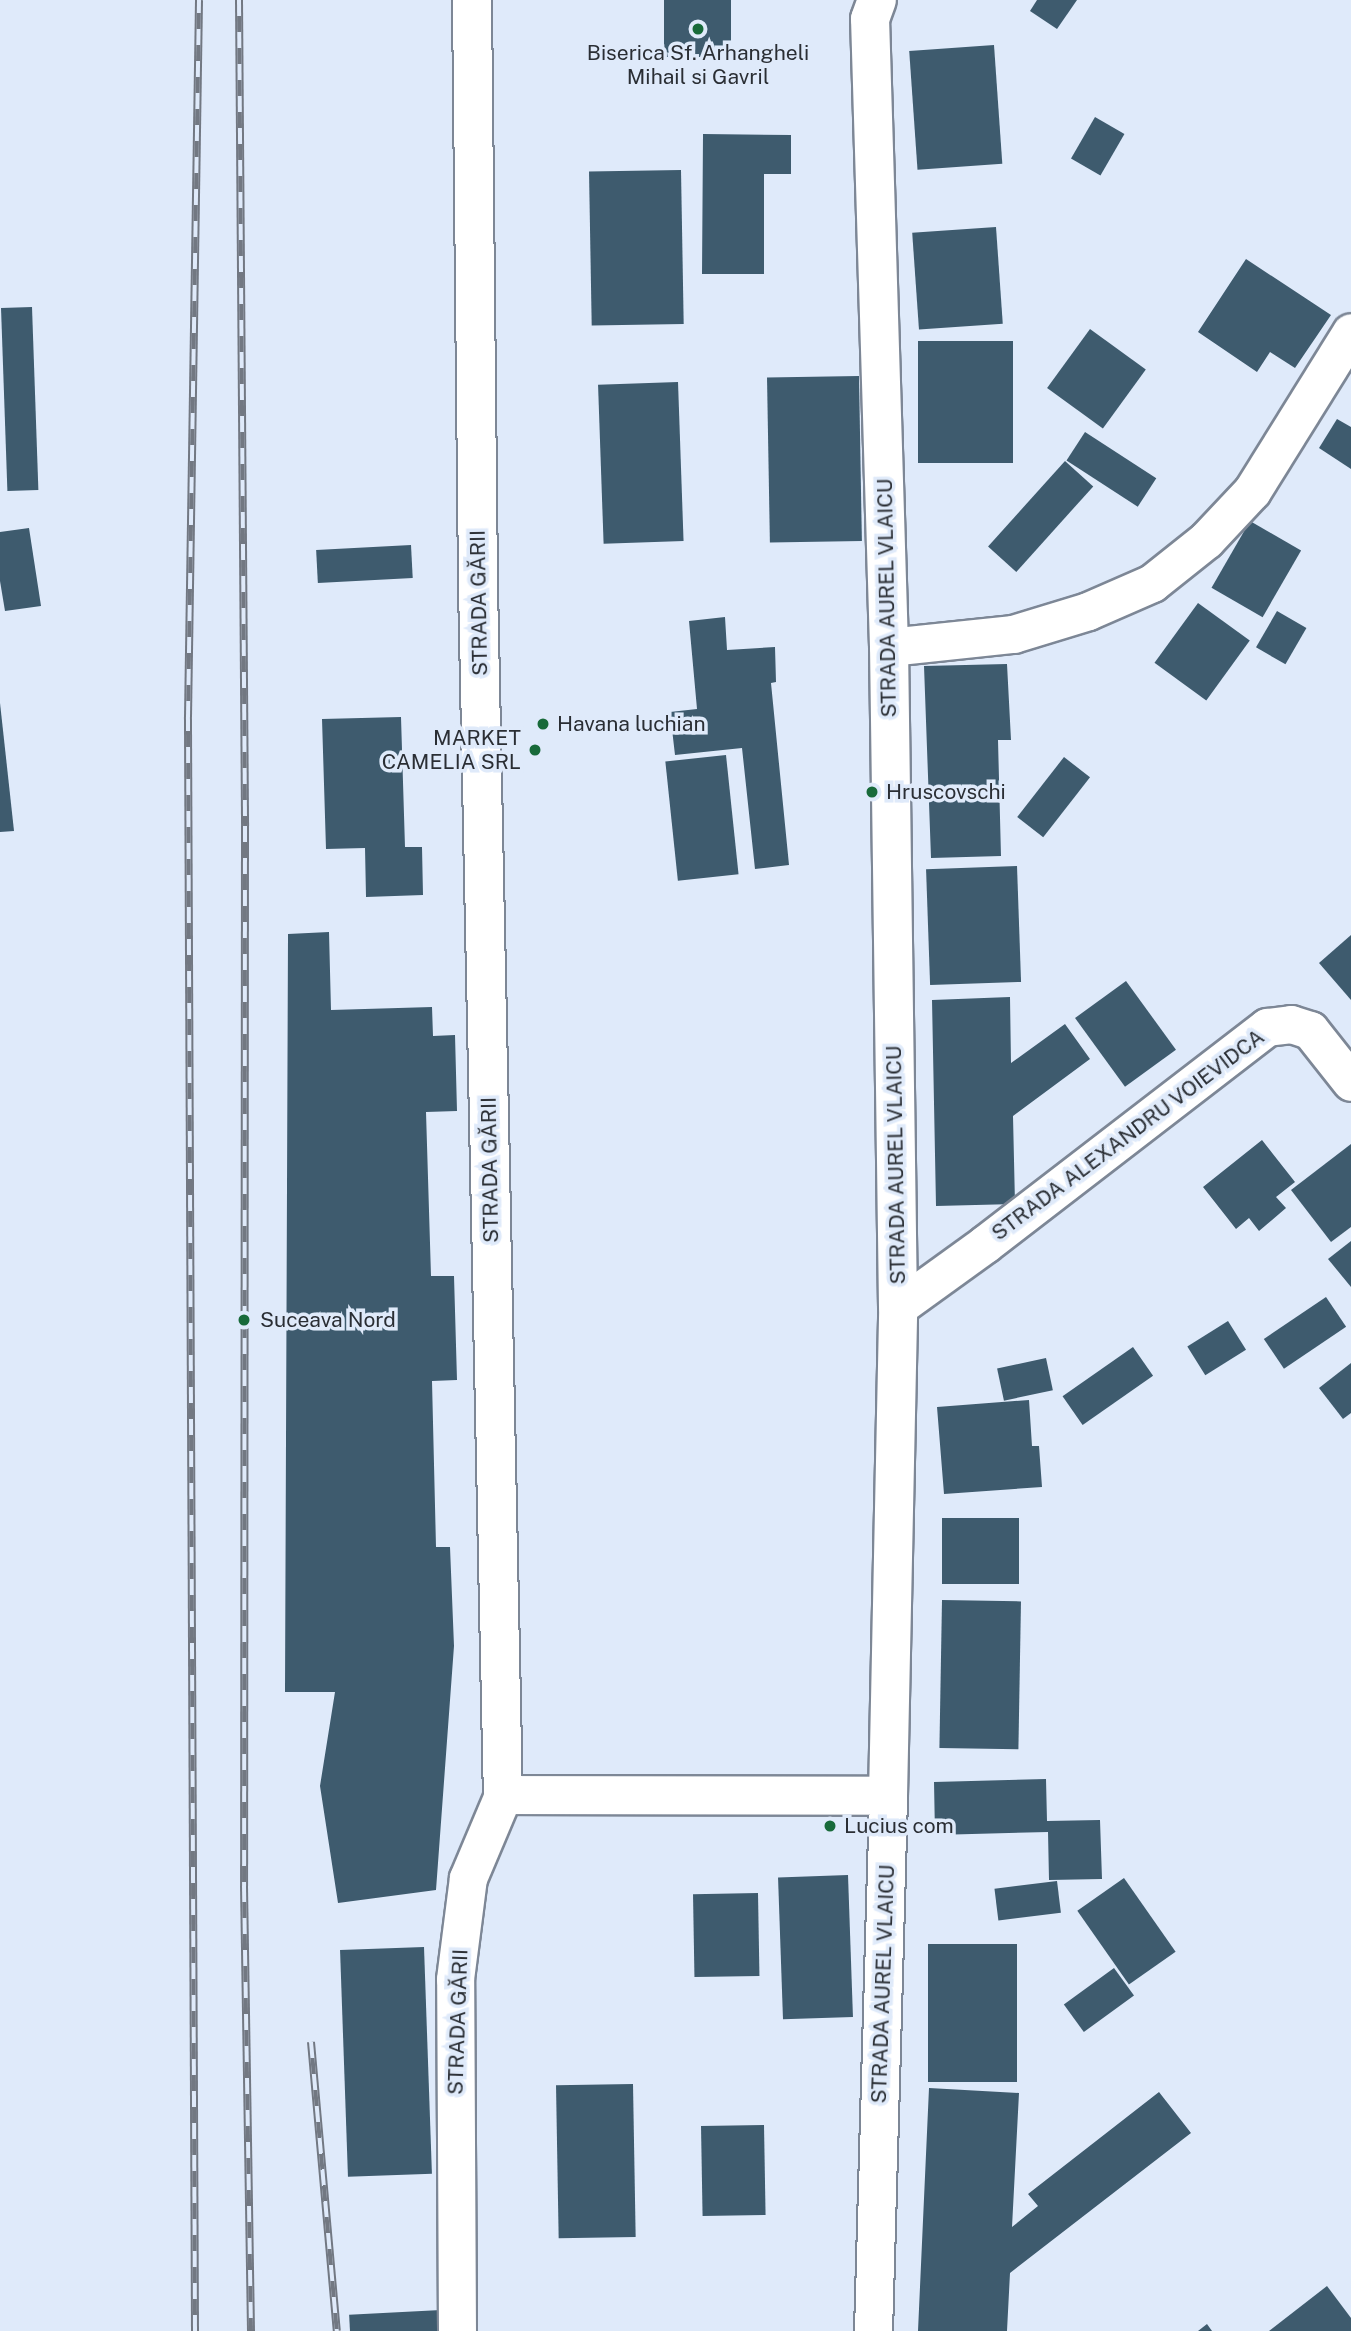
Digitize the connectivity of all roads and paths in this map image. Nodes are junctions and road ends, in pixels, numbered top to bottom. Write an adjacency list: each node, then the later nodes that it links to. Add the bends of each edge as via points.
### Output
1 (472, 0): 7 (street, STRADA GĂRII, via 478,586)
2 (872, 6): 4 (street, STRADA AUREL VLAICU)
3 (1351, 332): 4 (street, via 1252,491 1206,540 1152,583 1088,611 1013,634)
4 (889, 647): 6 (street, STRADA AUREL VLAICU)
5 (1349, 1073): 6 (street, STRADA ALEXANDRU VOIEVIDCA, via 1310,1030 1291,1024 1267,1027)
6 (898, 1307): 8 (street, STRADA AUREL VLAICU)
7 (503, 1795): 8 (street); 9 (street, STRADA GĂRII, via 468,1878 455,1979)
8 (888, 1796): 10 (street, STRADA AUREL VLAICU)
9 (457, 2331)
10 (873, 2331)

